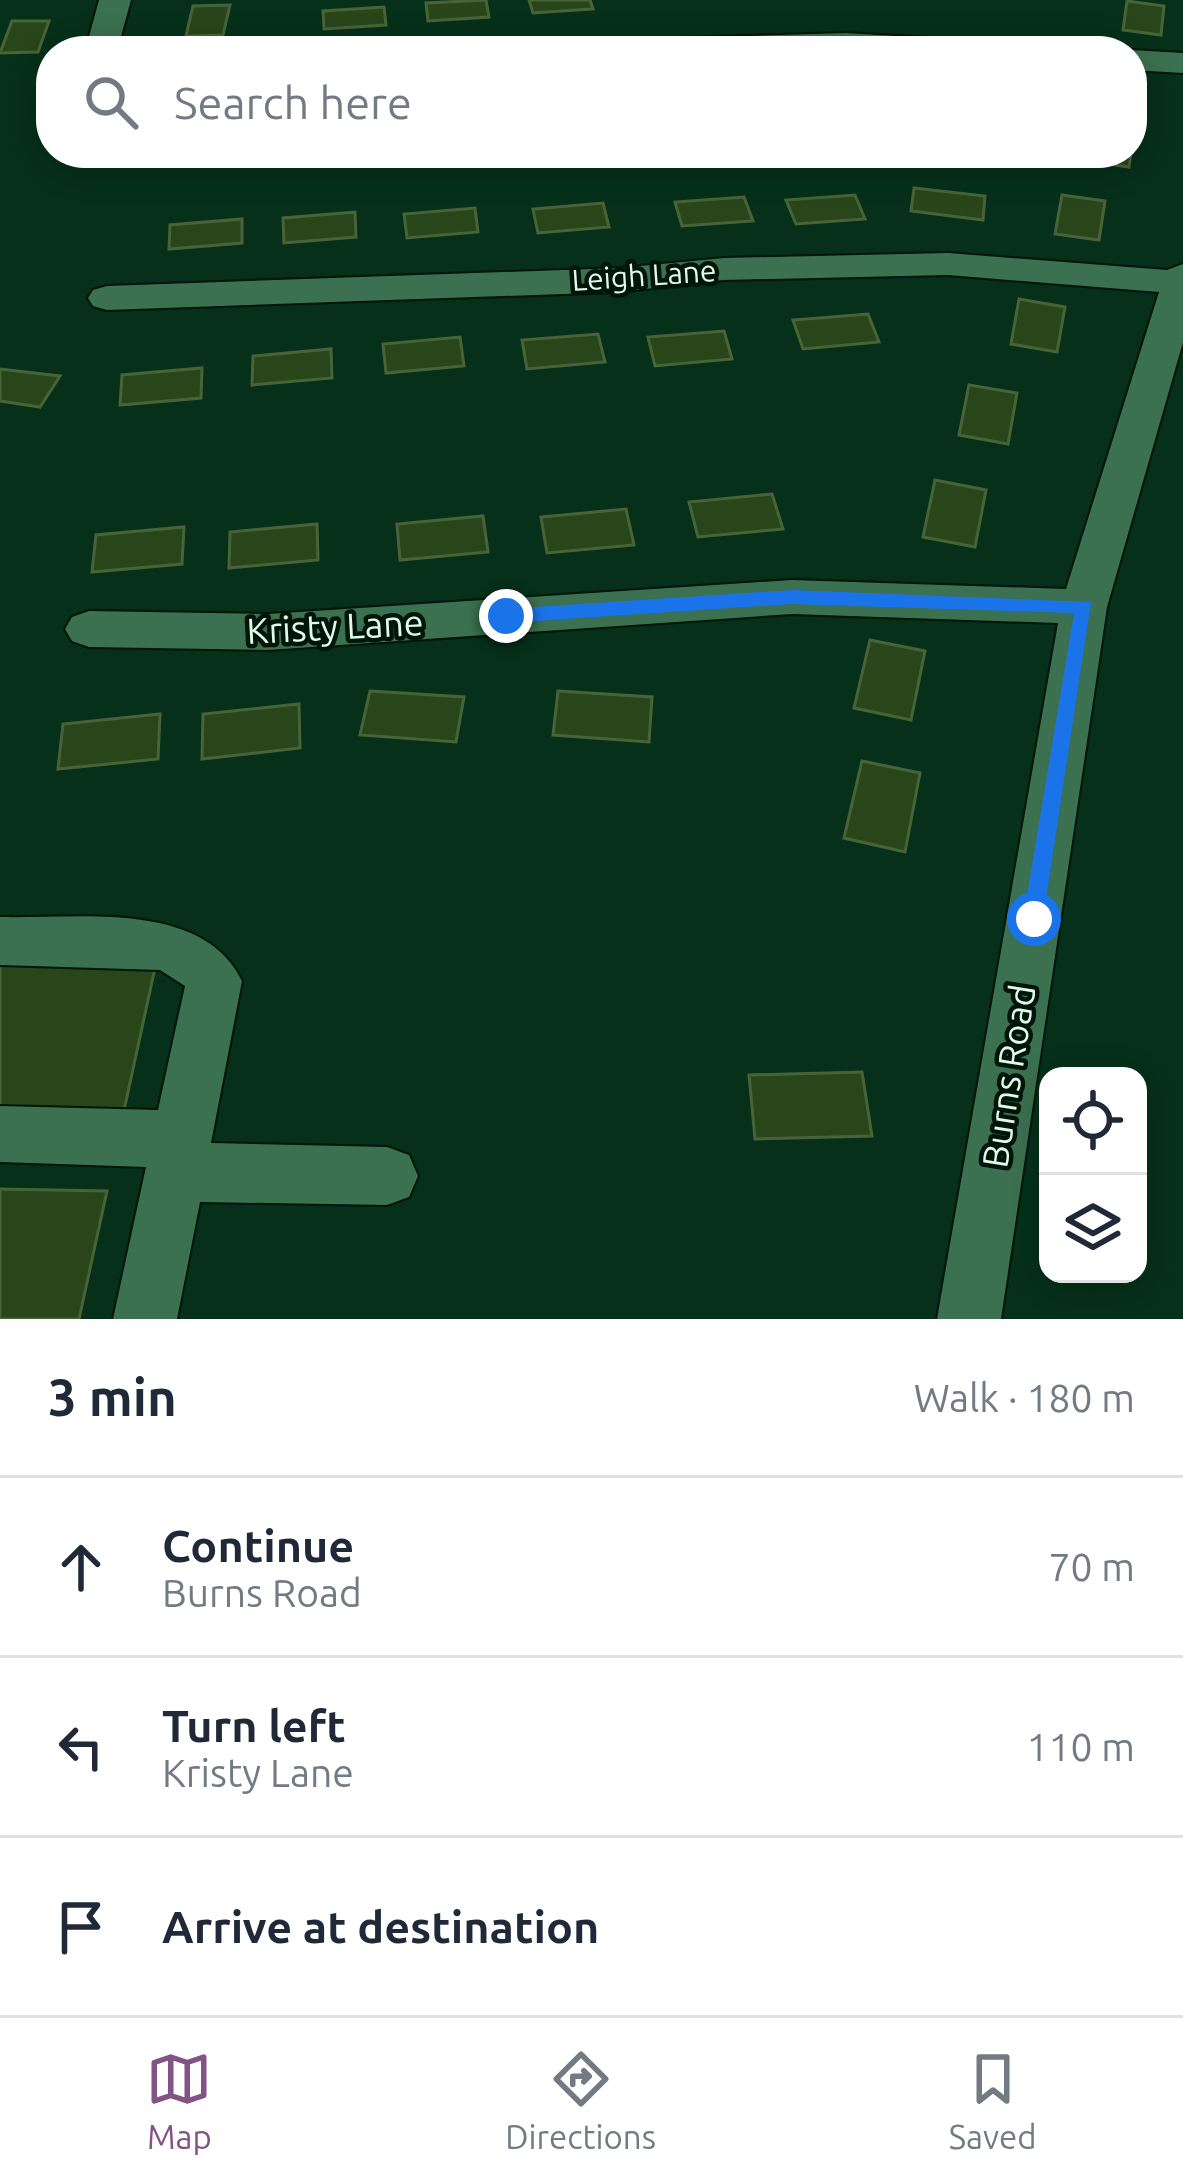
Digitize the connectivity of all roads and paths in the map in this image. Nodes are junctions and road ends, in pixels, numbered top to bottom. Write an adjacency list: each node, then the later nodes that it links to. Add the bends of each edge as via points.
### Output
1 (116, 0): 2 (street)
2 (105, 36)
3 (1147, 61): 4 (street)
4 (1183, 63)
5 (1181, 280): 6 (street, Leigh Lane, via 948,264); 7 (street, Burns Road)
6 (106, 298)
7 (1084, 607): 8 (street, Kristy Lane, via 792,597 268,632); 14 (street, Burns Road)
8 (88, 629)
9 (0, 941): 11 (street, via 169,946 202,966 214,981)
10 (0, 1134): 11 (street)
11 (178, 1155): 12 (street); 13 (street)
12 (388, 1176)
13 (145, 1319)
14 (969, 1319)

